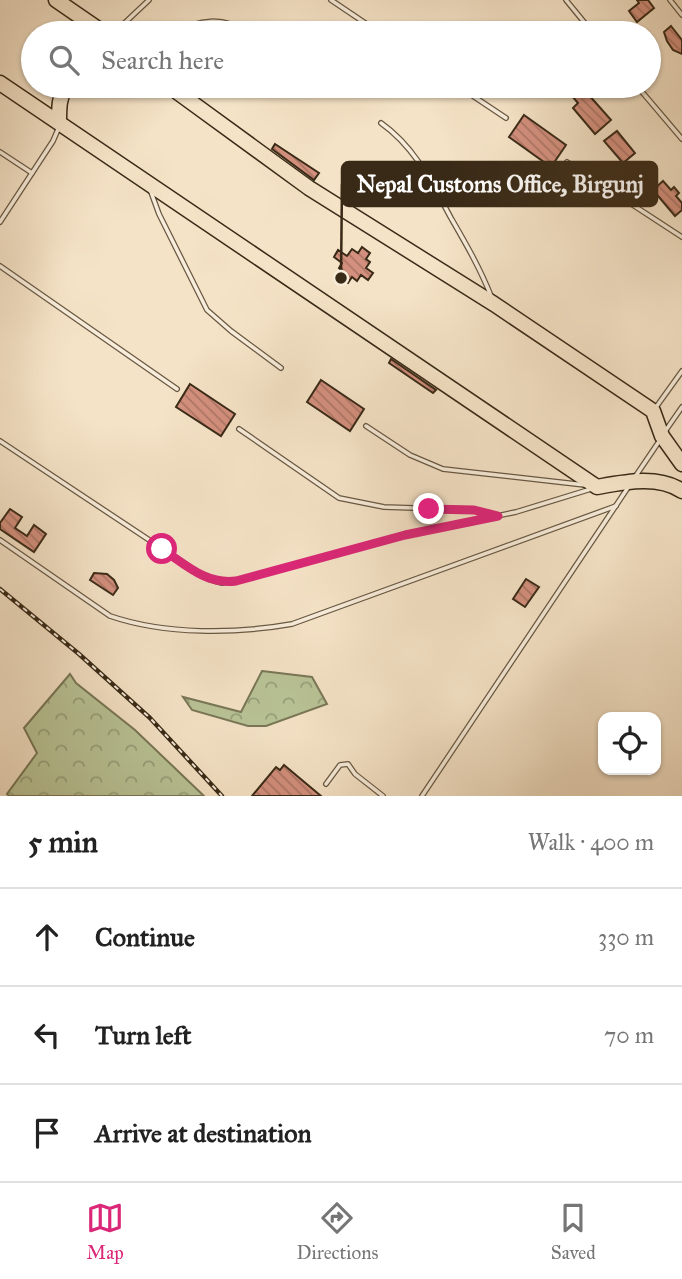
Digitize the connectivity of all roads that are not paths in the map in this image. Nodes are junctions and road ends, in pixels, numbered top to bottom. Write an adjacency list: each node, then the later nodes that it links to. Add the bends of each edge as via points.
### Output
1 (56, 0): 7 (highway)
2 (149, 0): 8 (lane)
3 (331, 0): 9 (lane)
4 (566, 0): 10 (lane)
5 (670, 0): 6 (lane)
6 (682, 15)
7 (87, 21)
8 (127, 21)
9 (362, 21)
10 (583, 21)
11 (0, 83): 12 (highway)
12 (21, 97)
13 (23, 98): 19 (highway)
14 (61, 98): 19 (highway)
15 (185, 98): 29 (highway, via 309,188)
16 (476, 98): 18 (lane)
17 (647, 98): 21 (lane)
18 (506, 118)
19 (59, 122): 24 (lane, via 53,142); 25 (highway)
20 (381, 123): 29 (lane, via 422,164 482,273)
21 (682, 139)
22 (0, 152): 24 (lane)
23 (567, 162): 27 (lane)
24 (33, 173): 26 (lane)
25 (148, 183): 30 (lane, via 207,310); 41 (highway)
26 (0, 222)
27 (682, 237)
28 (0, 266): 32 (lane)
29 (494, 304): 34 (highway)
30 (281, 368)
31 (682, 371): 34 (lane)
32 (177, 388)
33 (682, 407): 37 (lane)
34 (653, 411): 37 (highway)
35 (366, 426): 41 (lane, via 410,455 443,469)
36 (239, 429): 44 (lane, via 339,498 384,507 474,510)
37 (662, 436): 39 (highway); 40 (lane)
38 (0, 441): 44 (lane, via 208,579 222,583)
39 (682, 464)
40 (633, 480): 41 (highway); 42 (highway, via 671,484); 43 (lane)
41 (597, 487): 44 (lane)
42 (682, 491)
43 (616, 506): 45 (lane, via 292,624 239,632 154,625 110,615); 48 (lane)
44 (498, 516)
45 (0, 540)
46 (326, 784): 47 (lane, via 340,765 348,764)
47 (383, 796)
48 (422, 796)

